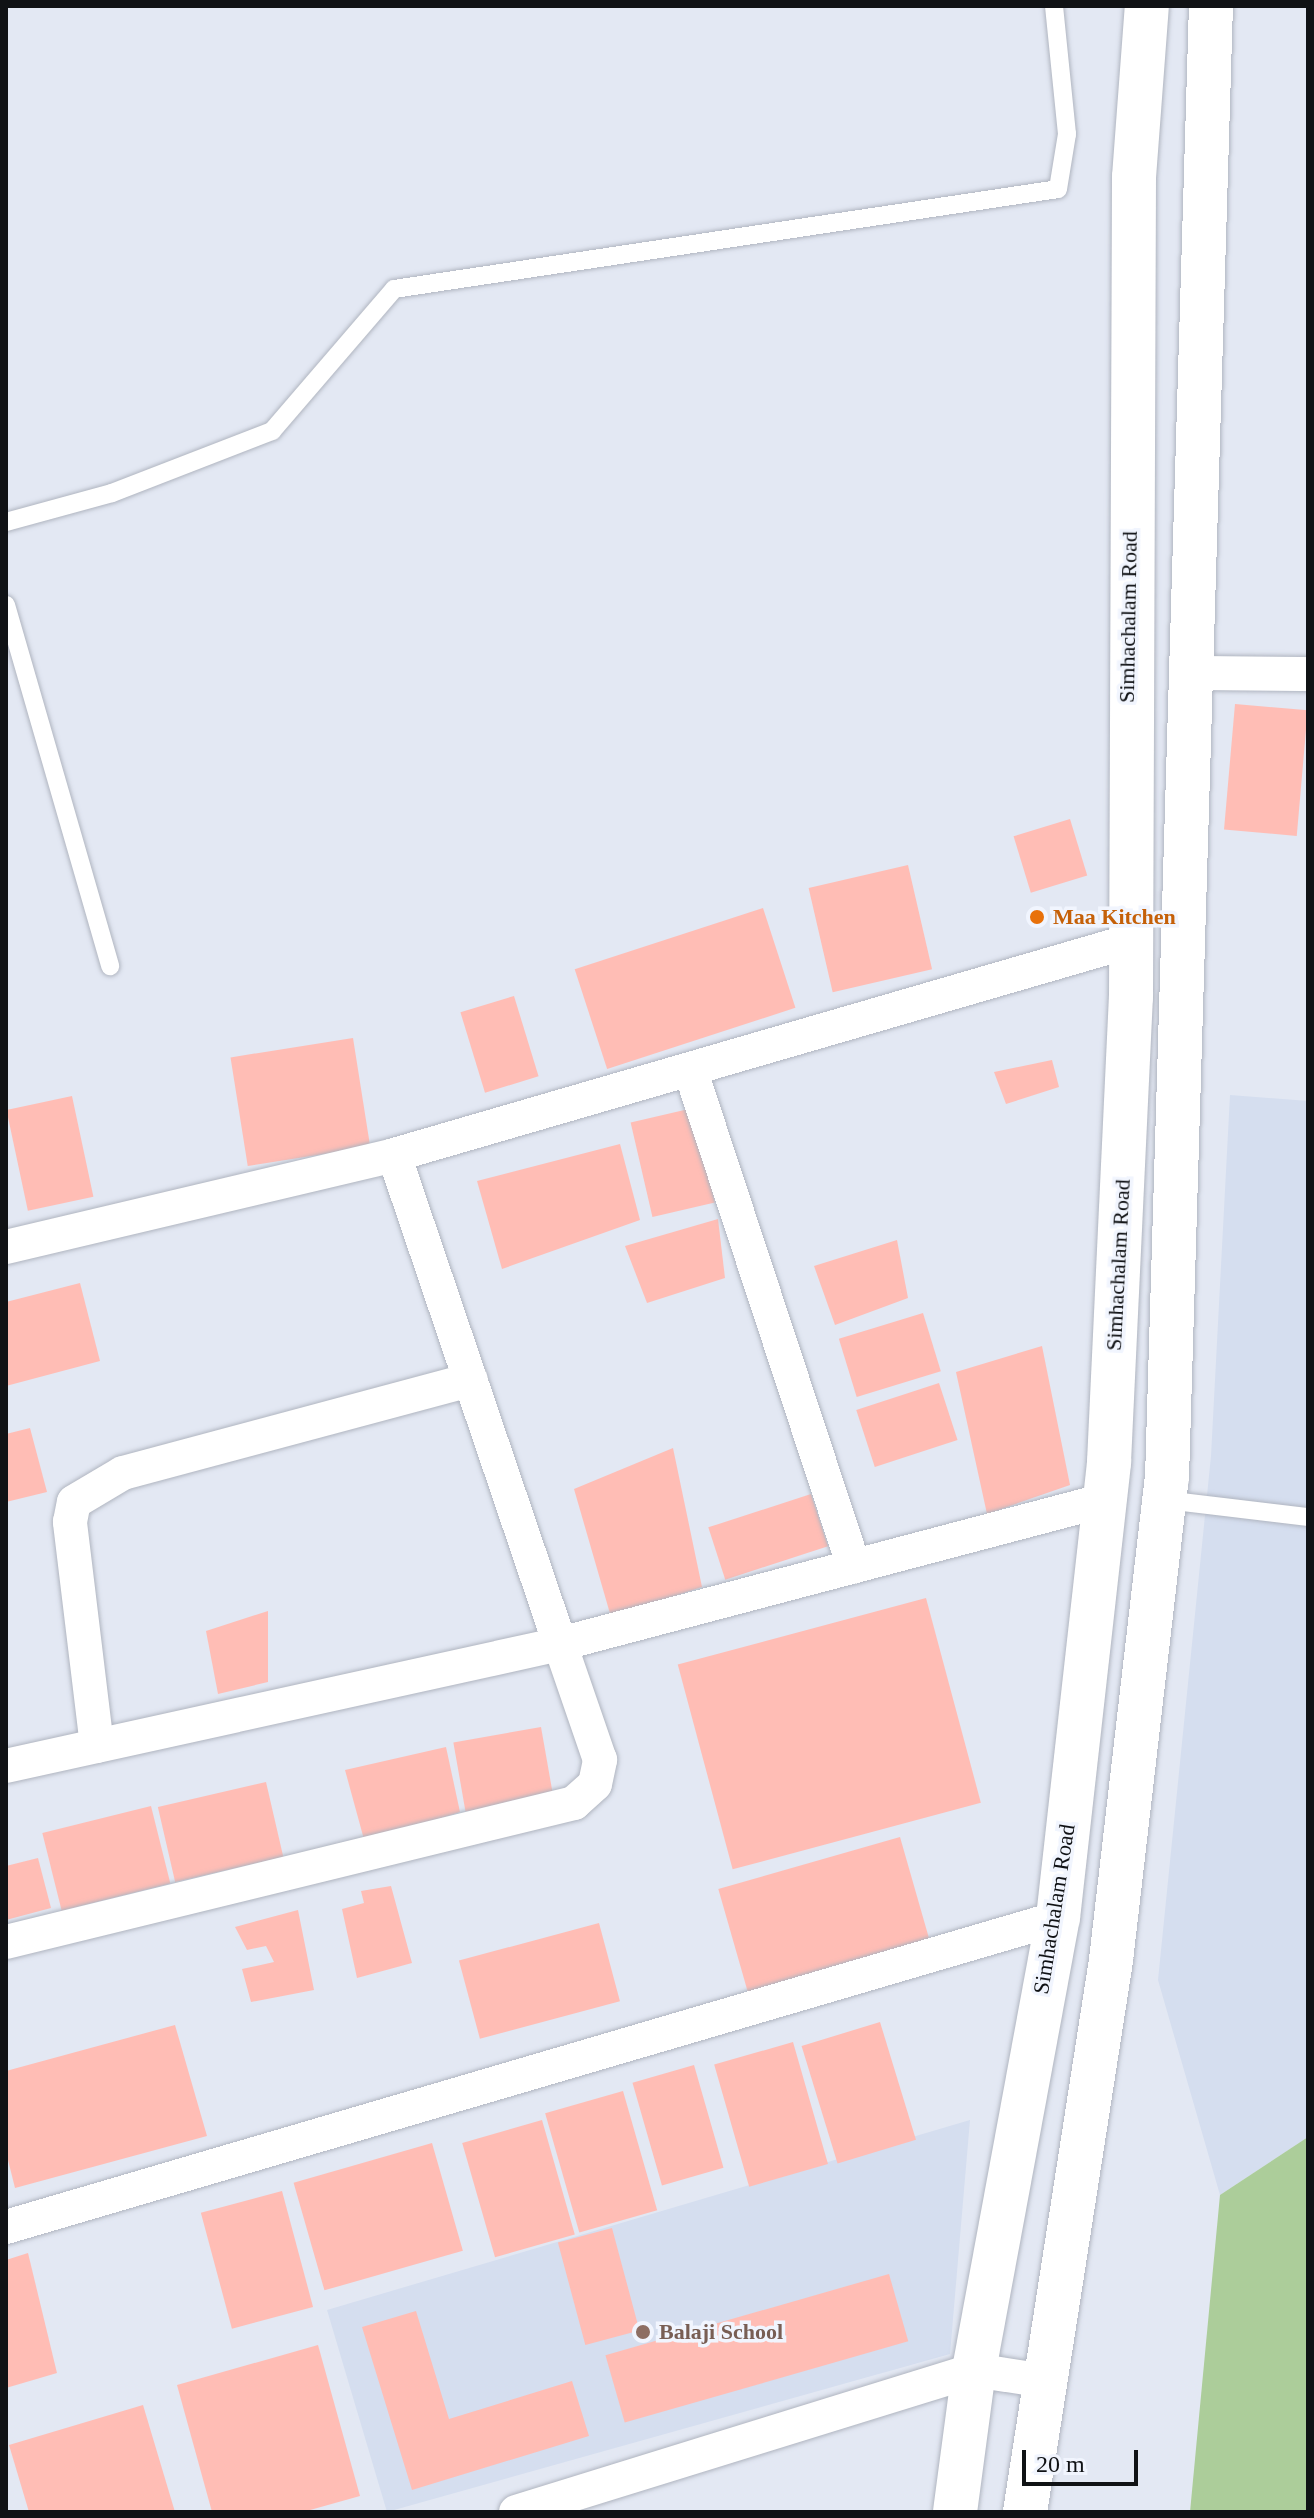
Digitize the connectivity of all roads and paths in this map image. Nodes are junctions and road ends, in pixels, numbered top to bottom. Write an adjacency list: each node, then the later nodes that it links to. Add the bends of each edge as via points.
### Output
1 (1054, 6): 4 (lane, via 1067,134 1058,189 394,289 272,431 112,493)
2 (1147, 6): 7 (main road, Simhachalam Road, via 1134,177)
3 (1211, 6): 6 (main road, via 1197,296)
4 (6, 522)
5 (6, 605): 10 (lane)
6 (1194, 673): 7 (main road); 8 (street); 16 (main road)
7 (1127, 674): 9 (main road, Simhachalam Road)
8 (1308, 674)
9 (1130, 941): 11 (street); 15 (main road, Simhachalam Road)
10 (110, 966)
11 (690, 1069): 12 (street); 18 (street)
12 (394, 1155): 13 (street); 14 (street)
13 (6, 1247)
14 (471, 1380): 19 (street); 20 (street, via 123,1473 82,1494 70,1522)
15 (1107, 1481): 16 (main road); 18 (street); 22 (main road, Simhachalam Road)
16 (1166, 1489): 17 (lane); 26 (main road, via 1111,1960)
17 (1308, 1517)
18 (854, 1567): 19 (street)
19 (560, 1644): 20 (street); 23 (street, via 600,1760 595,1784 574,1803)
20 (97, 1746): 21 (street)
21 (6, 1766)
22 (1058, 1918): 24 (street); 25 (main road, Simhachalam Road)
23 (6, 1942)
24 (6, 2227)
25 (974, 2370): 26 (street); 27 (street); 28 (main road, Simhachalam Road)
26 (1045, 2381): 29 (main road)
27 (516, 2512)
28 (955, 2512)
29 (1025, 2512)

